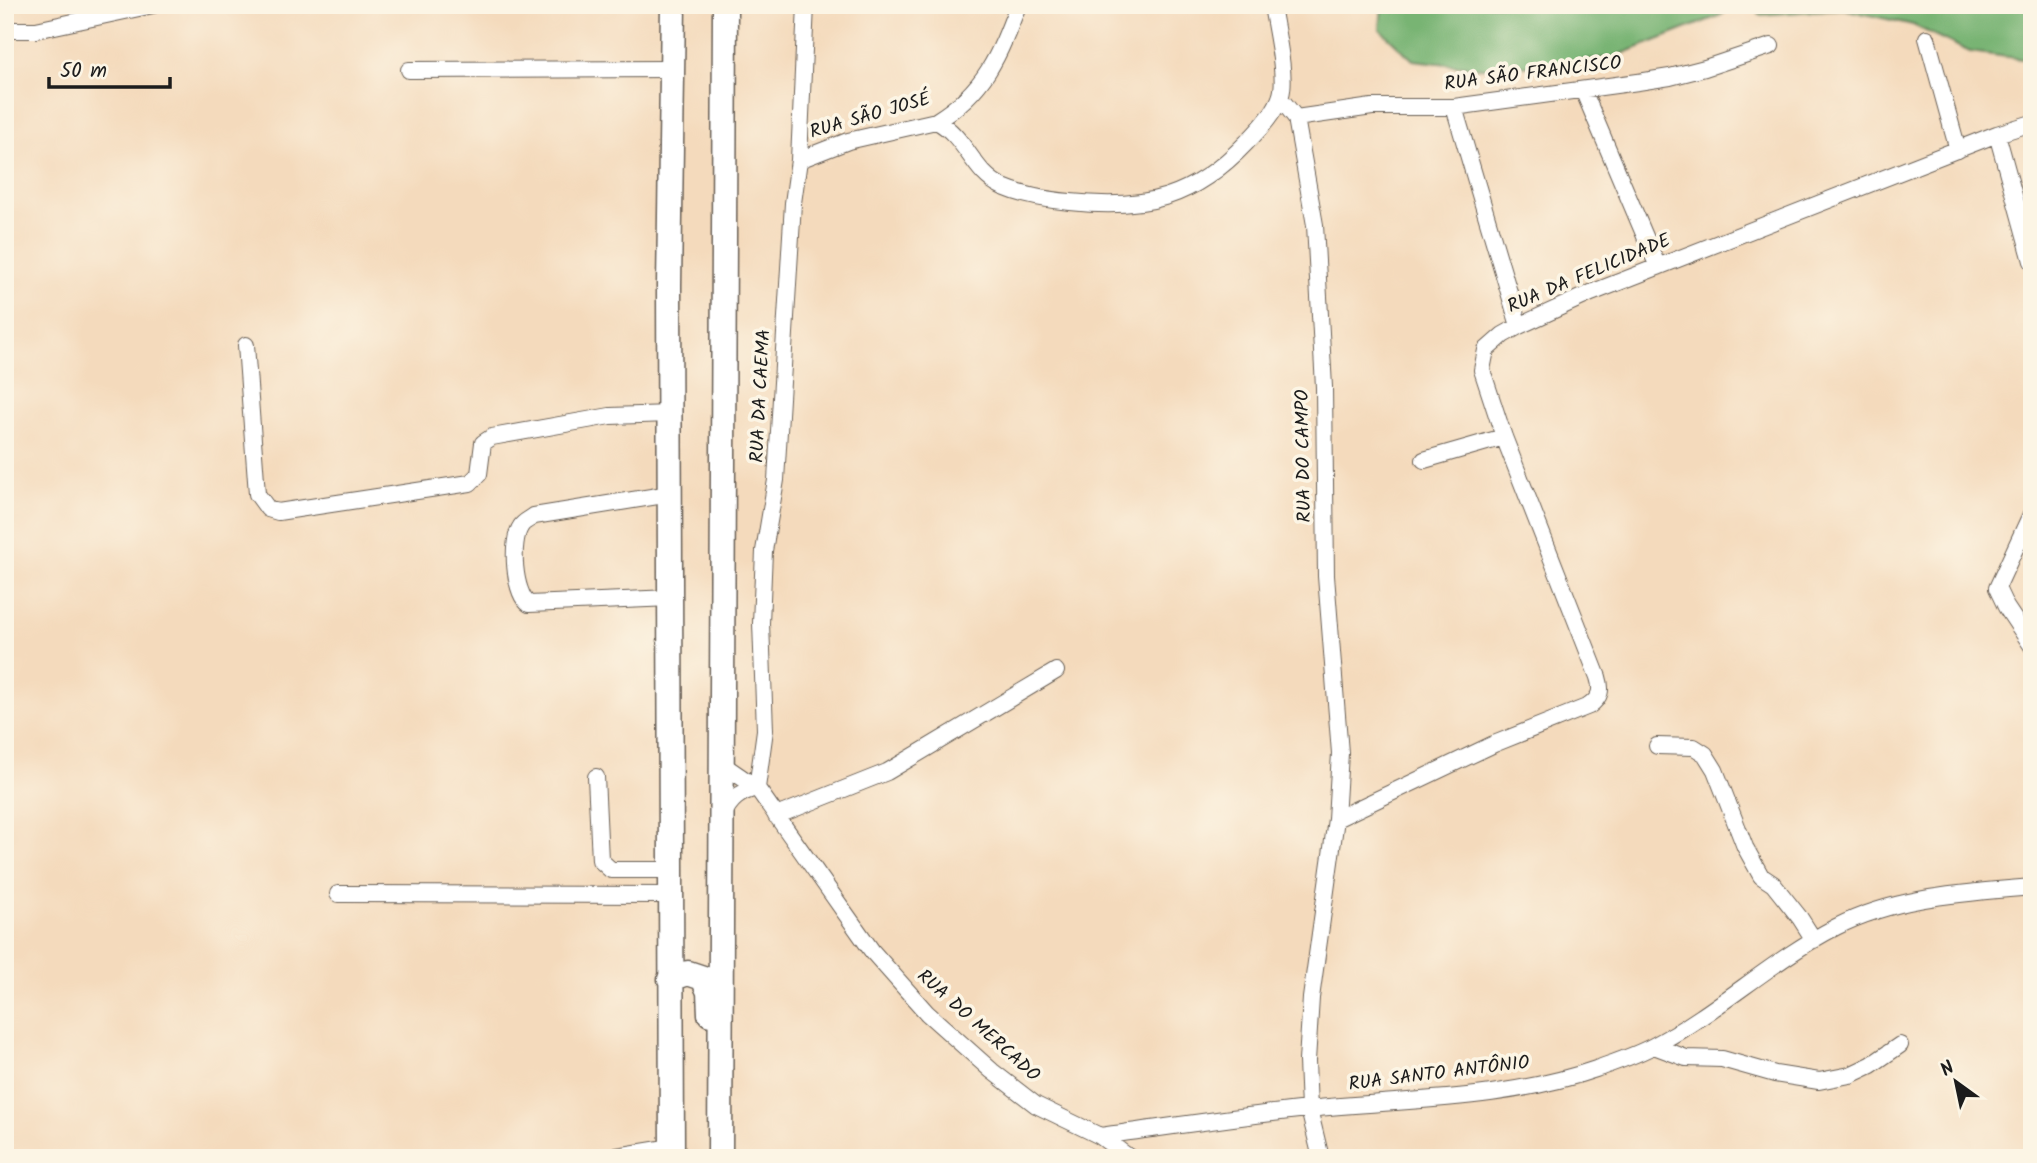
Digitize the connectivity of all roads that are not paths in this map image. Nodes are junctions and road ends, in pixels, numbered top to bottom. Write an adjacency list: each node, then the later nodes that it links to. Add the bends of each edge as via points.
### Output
1 (153, 5): 7 (street)
2 (673, 5): 11 (highway)
3 (725, 5): 35 (highway)
4 (806, 5): 21 (street, RUA DA CAEMA)
5 (1018, 5): 17 (street, RUA SÃO JOSÉ, via 991,70 976,89)
6 (1272, 5): 14 (street, via 1283,83)
7 (75, 13): 8 (street, via 36,30)
8 (5, 30)
9 (1927, 38): 20 (street)
10 (1771, 46): 13 (street, RUA SÃO FRANCISCO, via 1670,77)
11 (673, 69): 12 (street); 26 (highway)
12 (409, 70)
13 (1584, 90): 15 (street, RUA SÃO FRANCISCO); 23 (street)
14 (1280, 98): 16 (street, RUA DO CAMPO); 17 (street, via 1251,138 1215,171 1177,193 1124,205 1046,199 1002,187 986,177 954,131)
15 (1454, 107): 16 (street, RUA SÃO FRANCISCO, via 1372,107); 24 (street)
16 (1296, 118): 39 (street, RUA DO CAMPO, via 1315,225 1324,387 1326,576 1340,753)
17 (936, 121): 21 (street, RUA SÃO JOSÉ, via 848,141)
18 (2032, 123): 19 (street, RUA DA FELICIDADE)
19 (1997, 134): 20 (street, RUA DA FELICIDADE); 22 (street)
20 (1958, 150): 23 (street, RUA DA FELICIDADE)
21 (799, 160): 37 (street, RUA DA CAEMA, via 776,480 764,551 765,730)
22 (2032, 261)
23 (1658, 267): 24 (street, RUA DA FELICIDADE)
24 (1519, 326): 27 (street, RUA DA FELICIDADE, via 1493,343 1483,358 1482,370)
25 (246, 345): 26 (street, via 257,495 268,509 278,512 470,483 479,474 483,443 492,437 610,416)
26 (670, 414): 29 (highway)
27 (1504, 437): 28 (street); 39 (street, RUA DA FELICIDADE, via 1598,677 1599,698)
28 (1424, 460)
29 (670, 494): 31 (highway); 31 (street, via 534,516 521,526 513,548 520,594 529,604)
30 (2032, 512): 32 (street, via 1997,588)
31 (671, 598): 41 (highway)
32 (2032, 646)
33 (1056, 671): 38 (street, via 887,772)
34 (1657, 746): 45 (street, via 1694,747 1705,754 1761,876 1773,884)
35 (722, 764): 37 (street, RUA DO MERCADO); 40 (highway)
36 (597, 777): 41 (street, via 600,860 611,870)
37 (757, 788): 38 (street, RUA DO MERCADO); 40 (street, via 735,797)
38 (776, 816): 50 (street, RUA DO MERCADO, via 872,951 927,1013 1036,1105)
39 (1336, 819): 49 (street, RUA DO CAMPO, via 1311,998)
40 (722, 820): 54 (highway)
41 (671, 870): 44 (highway)
42 (2032, 887): 45 (street, RUA SANTO ANTÔNIO, via 1906,902)
43 (338, 894): 44 (street)
44 (670, 895): 46 (highway)
45 (1814, 940): 48 (street, RUA SANTO ANTÔNIO)
46 (670, 979): 51 (highway); 53 (highway, via 695,974 703,978 709,992)
47 (1900, 1045): 48 (street, via 1850,1075 1819,1081 1722,1059 1686,1058)
48 (1654, 1046): 49 (street, RUA SANTO ANTÔNIO, via 1545,1083 1442,1099)
49 (1309, 1109): 50 (street, RUA SANTO ANTÔNIO); 56 (street, RUA DO CAMPO)
50 (1100, 1136): 55 (street, RUA DO MERCADO)
51 (672, 1152): 52 (street)
52 (605, 1158)
53 (708, 1158)
54 (720, 1158)
55 (1130, 1158)
56 (1321, 1158)

